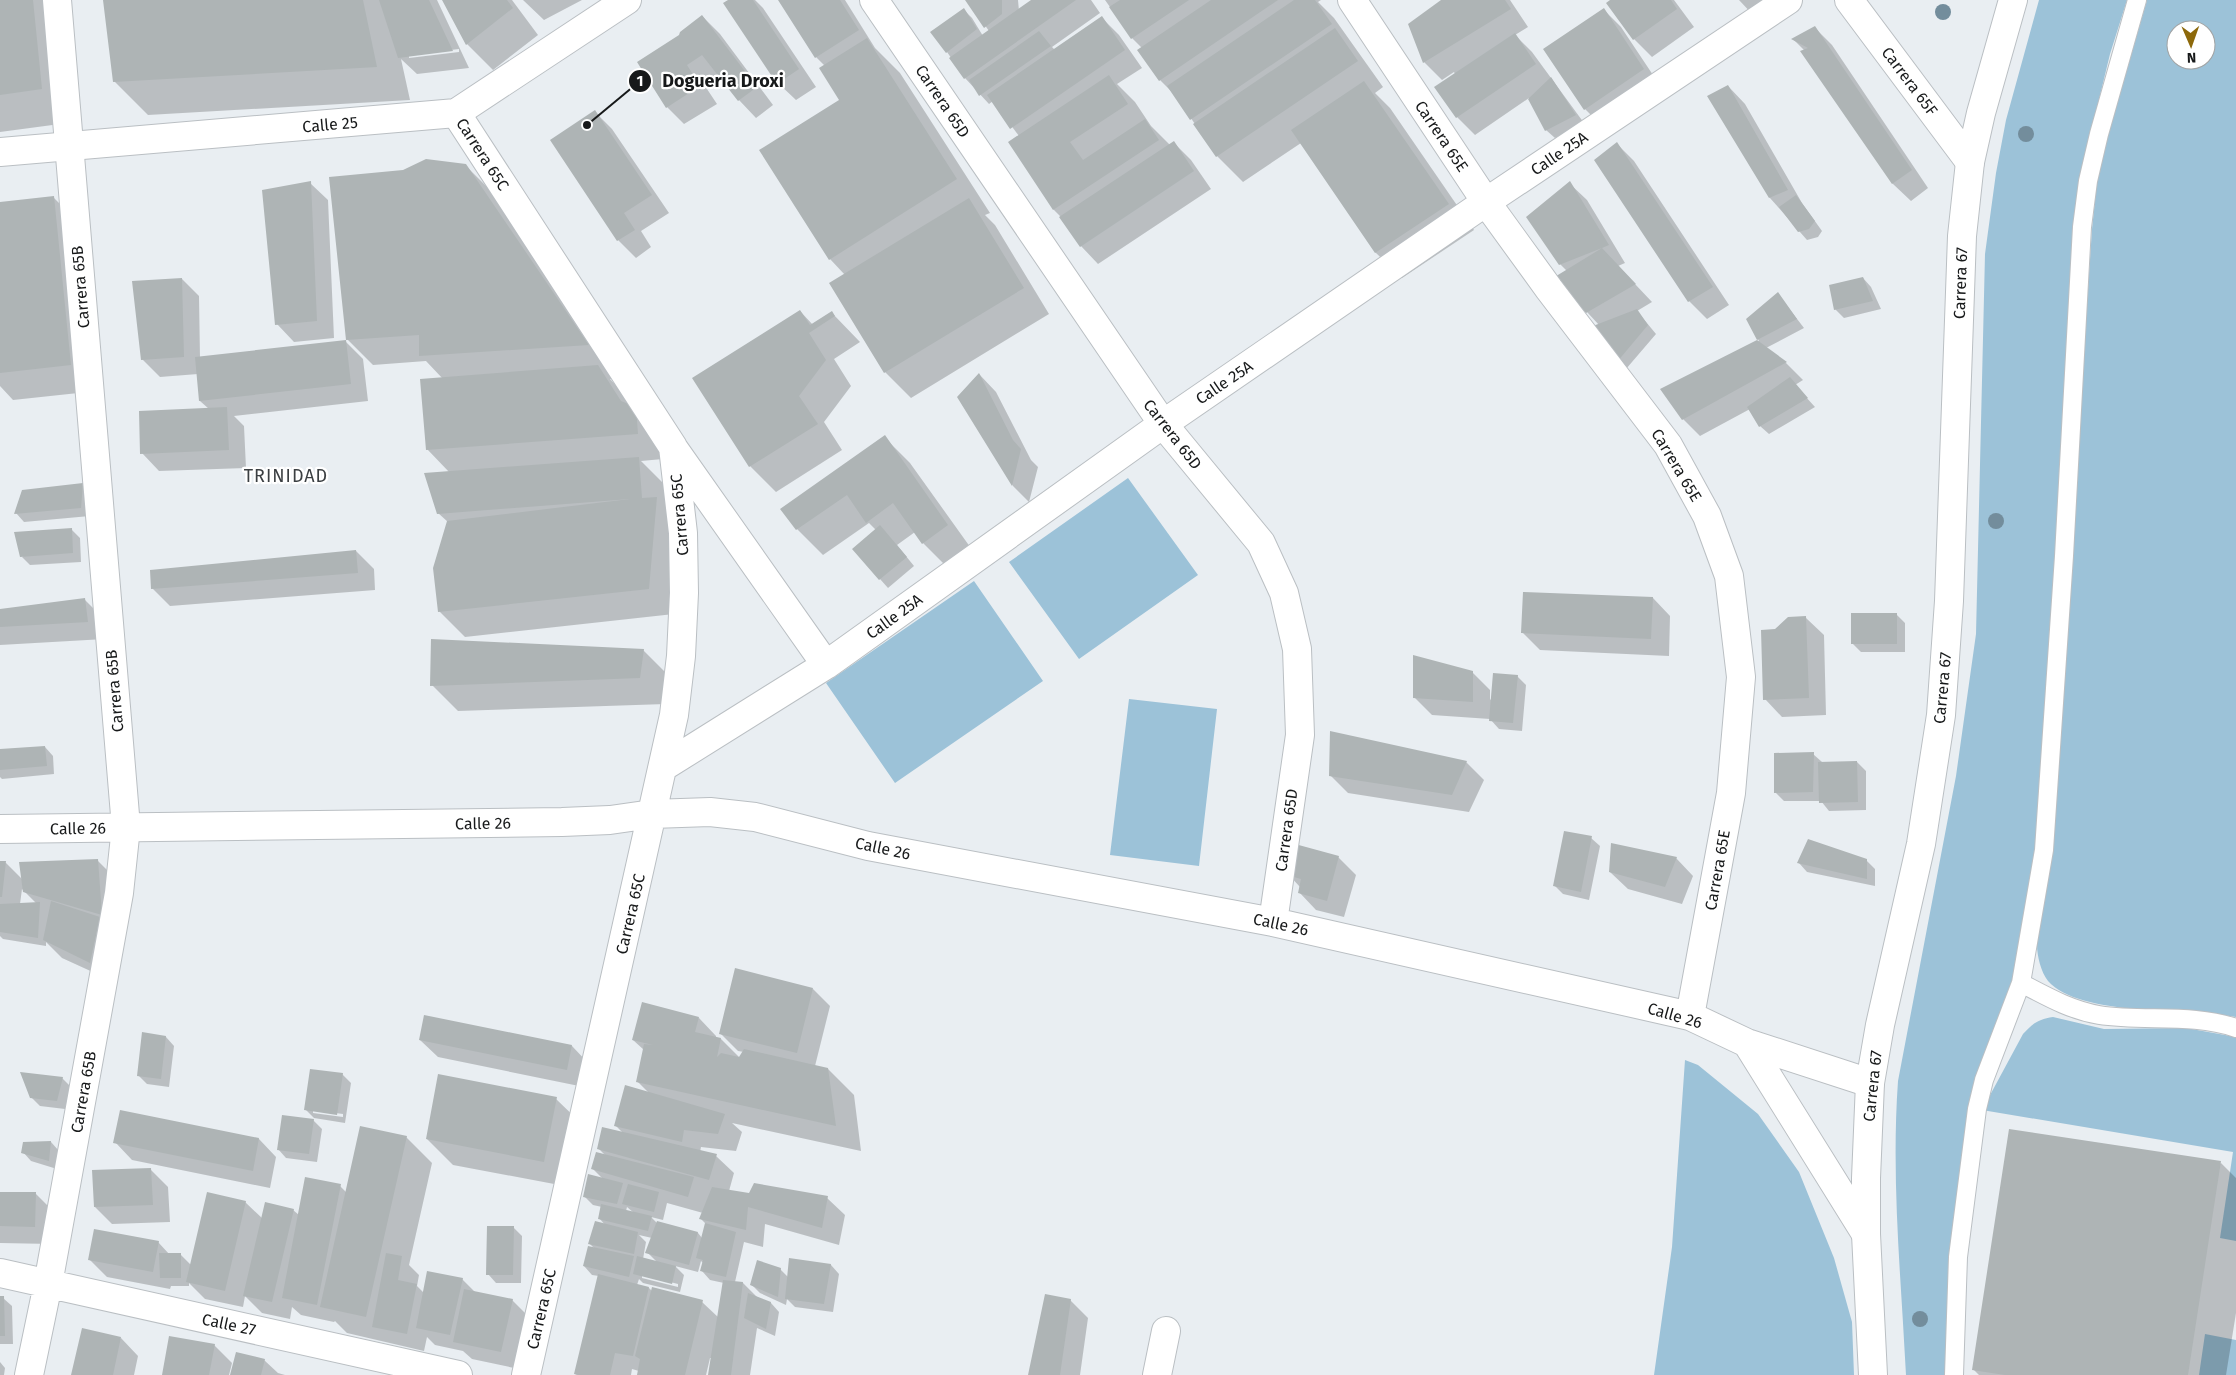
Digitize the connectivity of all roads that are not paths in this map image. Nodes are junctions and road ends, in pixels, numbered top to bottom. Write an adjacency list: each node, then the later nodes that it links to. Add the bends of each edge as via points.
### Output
1 (57, 0): 10 (street, Carrera 65B)
2 (627, 0): 9 (street, Calle 25)
3 (874, 0): 14 (street, Carrera 65D)
4 (1352, 0): 13 (street, Carrera 65E)
5 (1788, 0): 13 (street, Calle 25A)
6 (1849, 0): 12 (street, Carrera 65F)
7 (2014, 0): 12 (street, Carrera 67)
8 (2137, 0): 22 (lane, via 2088,181 2082,228 2044,850)
9 (456, 113): 10 (street, Calle 25); 15 (street, Carrera 65C)
10 (68, 146): 11 (street, Calle 25); 19 (street, Carrera 65B)
11 (0, 152)
12 (1970, 162): 26 (street, Carrera 67, via 1962,236 1950,601 1940,715 1921,844)
13 (1486, 202): 14 (street, Calle 25A); 23 (street, Carrera 65E, via 1668,445 1707,516 1729,576 1741,677 1730,794)
14 (1163, 424): 16 (street, Calle 25A); 21 (street, Carrera 65D, via 1261,543 1284,593 1297,649 1300,736)
15 (673, 447): 16 (street, Carrera 65C); 17 (street, Carrera 65C, via 683,534 684,593 682,656)
16 (826, 665): 17 (street, Calle 25A)
17 (663, 767): 18 (street, Carrera 65C)
18 (652, 814): 19 (street, Calle 26, via 562,822); 21 (street, Calle 26, via 710,812 755,816 868,846); 33 (street, Carrera 65C)
19 (126, 827): 20 (street, Calle 26); 29 (street, Carrera 65B, via 120,893)
20 (0, 829)
21 (1273, 922): 23 (street, Calle 26)
22 (2021, 983): 24 (lane, via 2061,1004 2100,1015 2192,1020); 36 (lane, via 1984,1080 1977,1108 1958,1257)
23 (1690, 1016): 25 (street, Calle 26)
24 (2236, 1028)
25 (1747, 1043): 26 (street, Calle 26); 27 (street)
26 (1870, 1083): 27 (street, Carrera 67)
27 (1866, 1234): 35 (street, Carrera 67)
28 (0, 1273): 29 (street, Calle 27)
29 (48, 1284): 31 (street, Carrera 65B); 32 (street, Calle 27)
30 (1166, 1331): 34 (street)
31 (29, 1375)
32 (458, 1375)
33 (526, 1375)
34 (1157, 1375)
35 (1873, 1375)
36 (1954, 1375)

